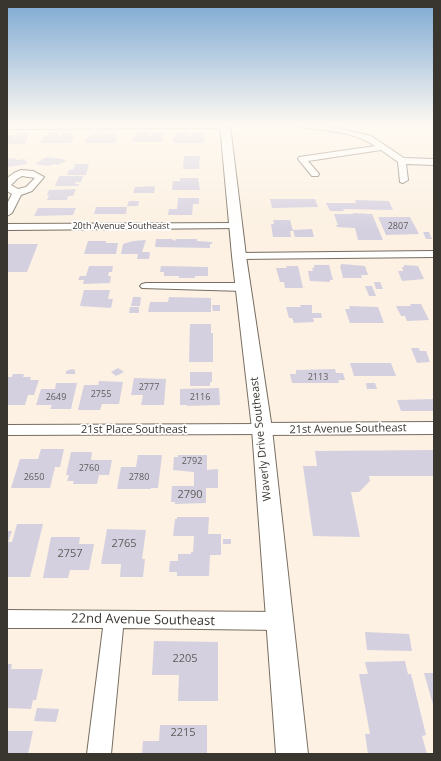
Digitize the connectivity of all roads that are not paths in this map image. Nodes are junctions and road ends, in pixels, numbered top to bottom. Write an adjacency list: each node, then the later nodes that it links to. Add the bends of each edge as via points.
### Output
1 (229, 161): 10 (main road, Waverly Drive Southeast)
2 (303, 161): 5 (street)
3 (402, 161): 4 (street); 6 (street)
4 (434, 162)
5 (316, 174)
6 (403, 180)
7 (7, 186): 8 (street); 8 (street, via 12,177 21,173 32,173 40,177 28,191)
8 (17, 194): 9 (street)
9 (7, 213)
10 (236, 226): 11 (street, 20th Avenue Southeast); 13 (main road, Waverly Drive Southeast)
11 (7, 227)
12 (434, 254): 13 (street)
13 (239, 256): 15 (main road, Waverly Drive Southeast)
14 (146, 286): 15 (street)
15 (244, 286): 18 (main road, Waverly Drive Southeast)
16 (434, 428): 18 (street, 21st Avenue Southeast)
17 (7, 430): 18 (street, 21st Place Southeast)
18 (262, 430): 21 (main road, Waverly Drive Southeast)
19 (7, 619): 20 (street, 22nd Avenue Southeast)
20 (114, 619): 21 (street, 22nd Avenue Southeast); 22 (street)
21 (279, 621): 23 (main road, Waverly Drive Southeast)
22 (99, 754)
23 (292, 754)

